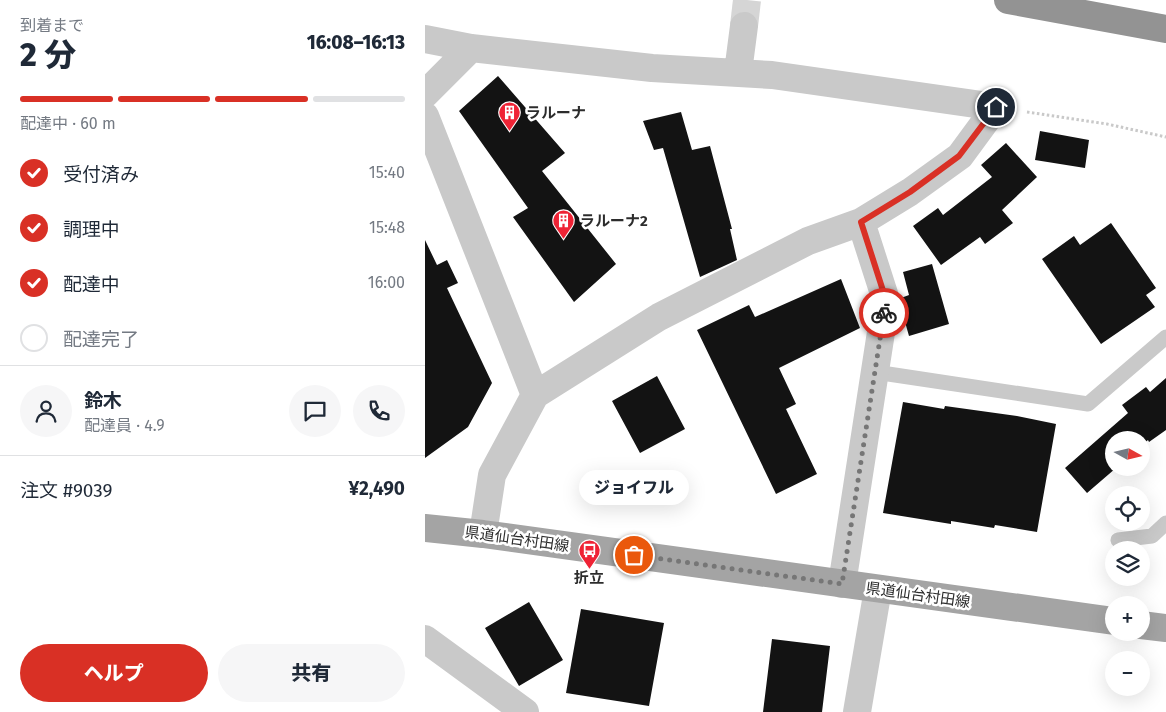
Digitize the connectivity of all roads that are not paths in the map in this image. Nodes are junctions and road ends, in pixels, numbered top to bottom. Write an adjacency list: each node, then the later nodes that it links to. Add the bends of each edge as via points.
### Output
1 (1008, 0): 3 (highway)
2 (744, 26): 6 (street)
3 (1166, 29)
4 (425, 39): 5 (street)
5 (471, 48): 6 (street, via 652,68); 7 (street)
6 (738, 72): 9 (street, via 996,107 959,156)
7 (425, 94)
8 (425, 116): 12 (street)
9 (861, 222): 11 (street, via 886,300); 12 (street, via 808,241 659,317)
10 (1166, 337): 11 (lane, via 1089,404)
11 (875, 372): 17 (street)
12 (535, 395): 15 (street, via 492,475)
13 (1166, 523): 16 (lane, via 1152,536)
14 (425, 528): 15 (main road, 県道仙台村田線)
15 (483, 534): 17 (main road, 県道仙台村田線)
16 (1118, 540)
17 (842, 584): 18 (main road, 県道仙台村田線)
18 (878, 589): 19 (main road, 県道仙台村田線); 24 (street)
19 (1105, 620)
20 (1150, 626): 21 (main road)
21 (1166, 628)
22 (425, 639): 23 (street)
23 (525, 712)
24 (857, 712)

